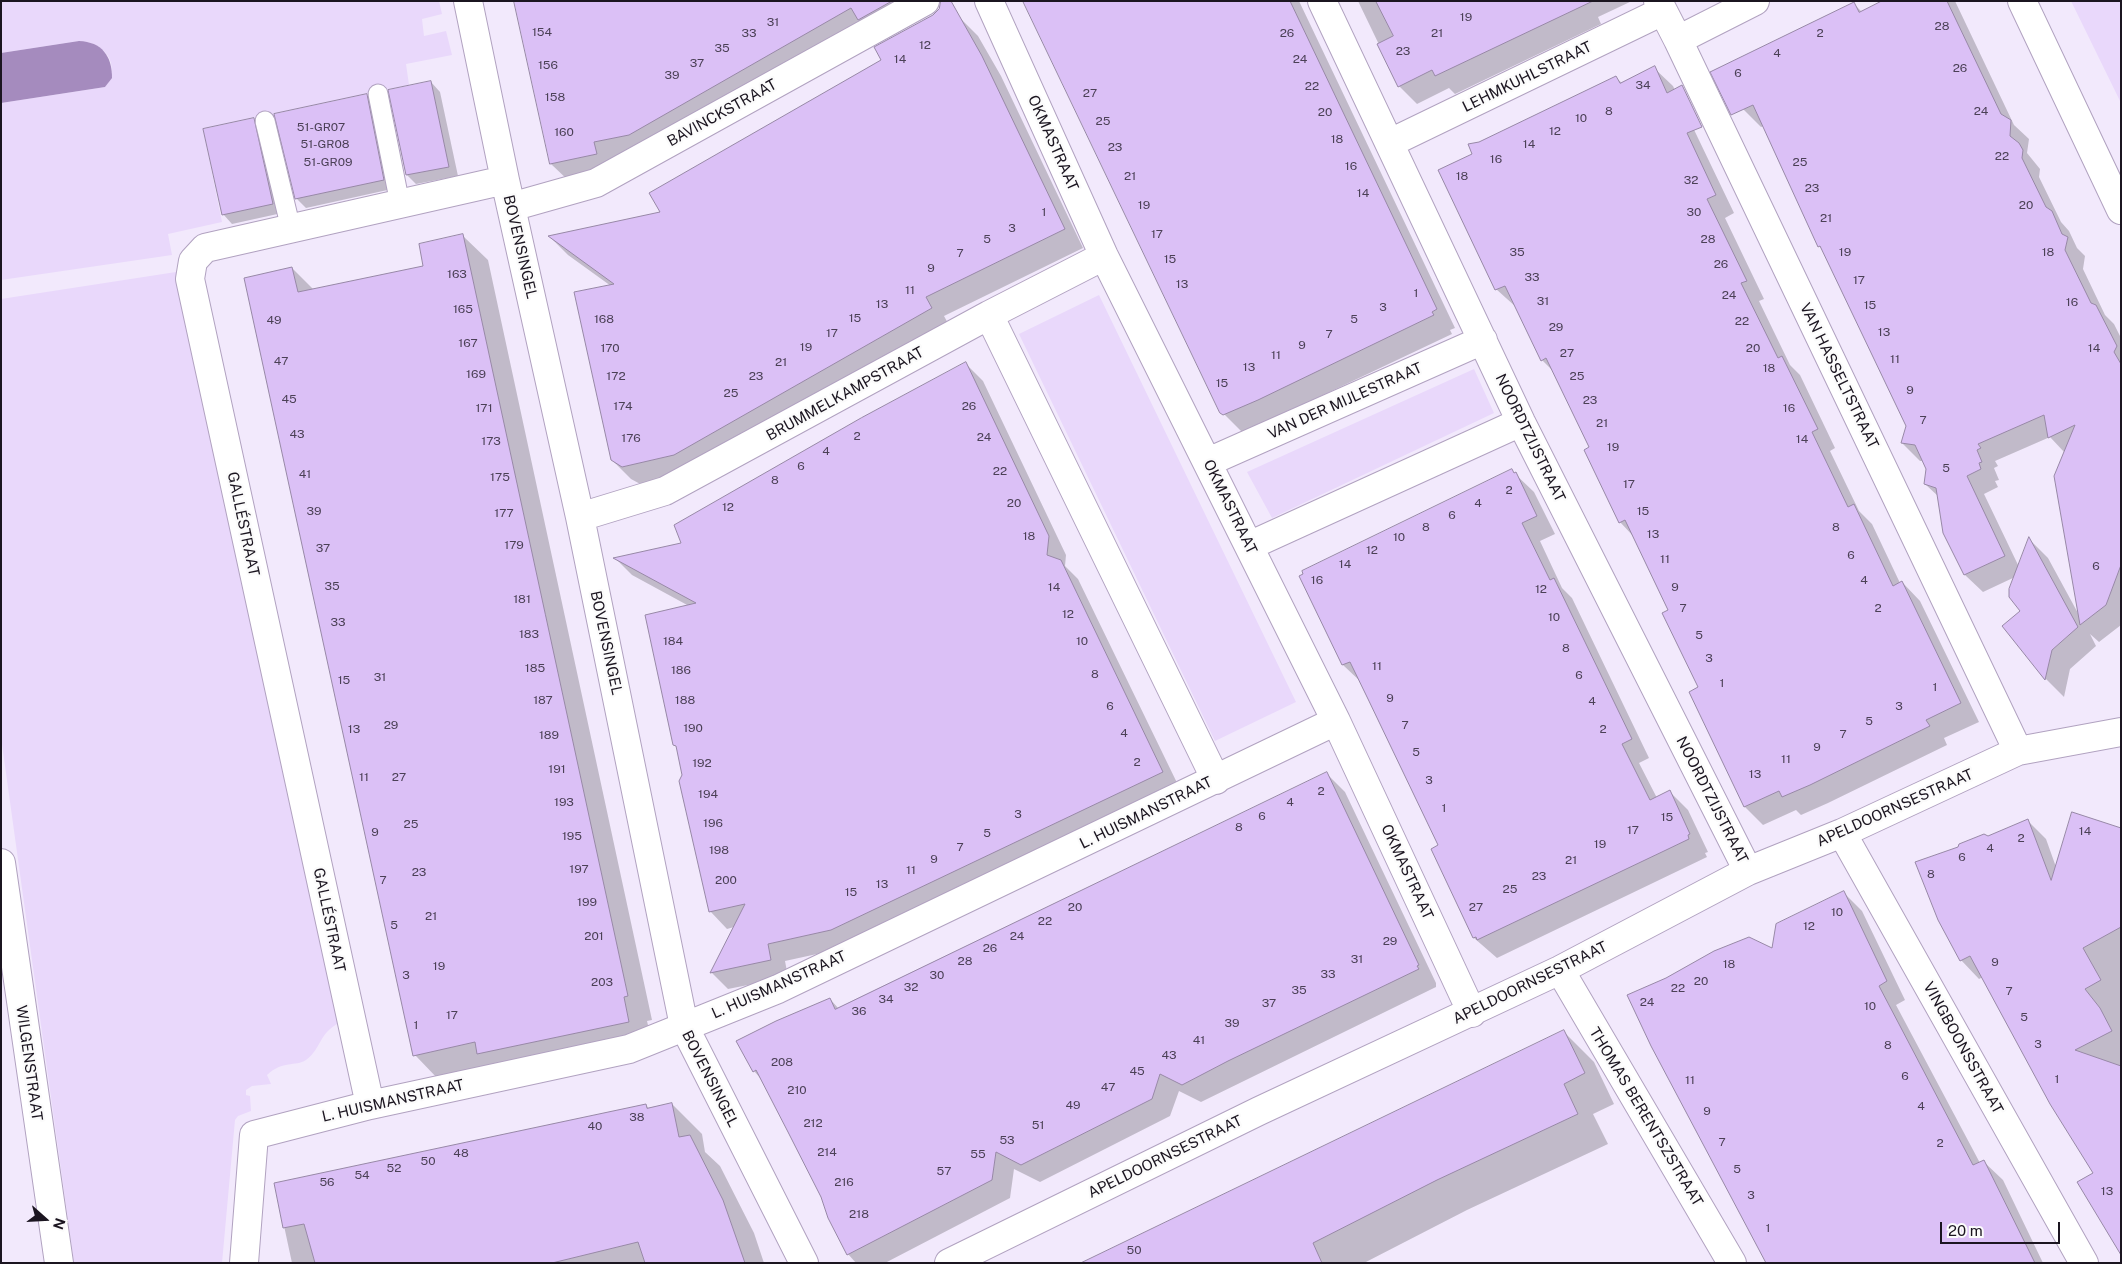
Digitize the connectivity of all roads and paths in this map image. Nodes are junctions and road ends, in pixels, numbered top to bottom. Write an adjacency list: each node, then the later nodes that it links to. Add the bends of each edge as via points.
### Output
1 (468, 1): 12 (street, BOVENSINGEL)
2 (925, 1): 14 (street, BAVINCKSTRAAT, via 596,183)
3 (989, 1): 17 (street, OKMASTRAAT)
4 (1322, 1): 11 (street, NOORDTZIJSTRAAT)
5 (1755, 1): 8 (street)
6 (2022, 1): 15 (street)
7 (1660, 6): 8 (street, VAN HASSELTSTRAAT); 11 (street, LEHMKUHLSTRAAT)
8 (1678, 40): 26 (street, VAN HASSELTSTRAAT)
9 (378, 94): 13 (lane)
10 (265, 121): 16 (lane)
11 (1390, 143): 19 (street, NOORDTZIJSTRAAT)
12 (505, 180): 13 (street, GALLÉSTRAAT); 14 (street, BOVENSINGEL)
13 (400, 204): 16 (street, GALLÉSTRAAT)
14 (511, 207): 22 (street, BOVENSINGEL)
15 (2121, 210)
16 (291, 228): 35 (street, GALLÉSTRAAT, via 205,248 193,261 190,279)
17 (1104, 256): 18 (street, BRUMMELKAMPSTRAAT); 21 (street, OKMASTRAAT)
18 (989, 315): 22 (street, BRUMMELKAMPSTRAAT, via 665,491); 27 (street)
19 (1482, 340): 20 (street, NOORDTZIJSTRAAT); 21 (street, VAN DER MIJLESTRAAT)
20 (1521, 422): 23 (street); 30 (street, NOORDTZIJSTRAAT)
21 (1208, 462): 23 (street, OKMASTRAAT)
22 (580, 517): 34 (street, BOVENSINGEL)
23 (1248, 546): 24 (street, OKMASTRAAT)
24 (1336, 721): 27 (street, L. HUISMANSTRAAT); 33 (street, OKMASTRAAT)
25 (2121, 732): 26 (street, APELDOORNSESTRAAT)
26 (2018, 752): 28 (street, APELDOORNSESTRAAT)
27 (1216, 780): 34 (street, L. HUISMANSTRAAT, via 778,989)
28 (1842, 833): 30 (street, APELDOORNSESTRAAT); 41 (street, VINGBOONSSTRAAT)
29 (1, 863): 31 (street, WILGENSTRAAT)
30 (1748, 871): 32 (street, APELDOORNSESTRAAT)
31 (6, 936): 36 (street, WILGENSTRAAT)
32 (1560, 970): 33 (street, APELDOORNSESTRAAT); 40 (street, THOMAS BERENTSZSTRAAT)
33 (1472, 1013): 39 (street, APELDOORNSESTRAAT, via 1259,1110)
34 (684, 1026): 35 (street, L. HUISMANSTRAAT, via 629,1048); 38 (street, BOVENSINGEL)
35 (370, 1105): 37 (street, L. HUISMANSTRAAT, via 254,1135)
36 (59, 1263)
37 (244, 1263)
38 (804, 1263)
39 (950, 1263)
40 (1732, 1263)
41 (2084, 1263)

